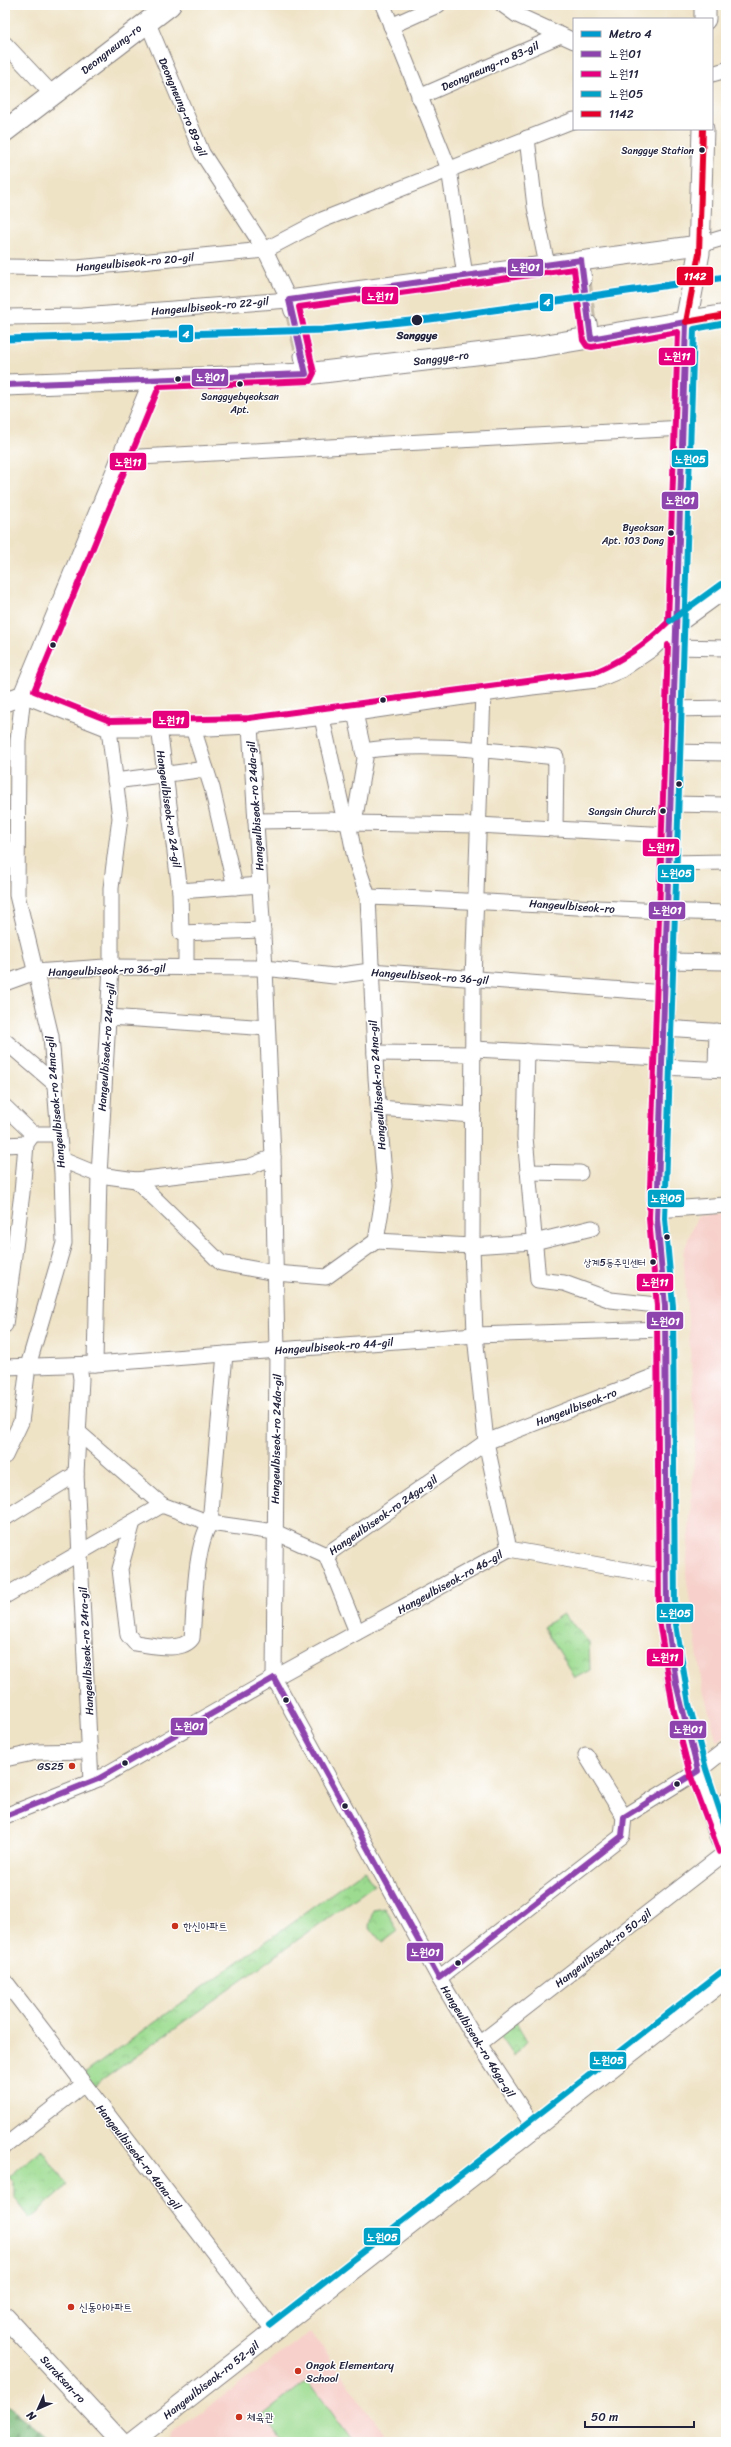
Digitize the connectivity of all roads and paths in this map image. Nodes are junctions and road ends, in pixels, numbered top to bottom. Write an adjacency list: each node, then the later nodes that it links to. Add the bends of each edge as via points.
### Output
1 (383, 5): 7 (street)
2 (438, 5): 7 (street)
3 (504, 5): 8 (street, Deongneung-ro 83-gil, via 517,15)
4 (705, 5): 6 (main road)
5 (156, 12): 12 (main road, Deongneung-ro); 21 (street, Deongneung-ro 89-gil, via 202,153)
6 (705, 18)
7 (391, 26): 13 (street)
8 (567, 38): 13 (street, Deongneung-ro 83-gil)
9 (5, 44): 12 (street)
10 (726, 70): 11 (street)
11 (713, 74)
12 (53, 94): 16 (main road, Deongneung-ro)
13 (419, 97): 18 (street)
14 (573, 120): 17 (street, Hangeulbiseok-ro 20-gil)
15 (703, 130): 20 (main road)
16 (5, 131)
17 (527, 138): 18 (street, Hangeulbiseok-ro 20-gil); 23 (street, via 535,206)
18 (450, 169): 21 (street, Hangeulbiseok-ro 20-gil, via 322,220); 25 (street)
19 (726, 237): 20 (street)
20 (699, 245): 22 (street, Hangeulbiseok-ro 22-gil); 30 (main road)
21 (265, 250): 24 (street, Hangeulbiseok-ro 20-gil, via 77,268); 27 (street)
22 (581, 260): 23 (street, Hangeulbiseok-ro 22-gil); 26 (street)
23 (547, 265): 25 (street, Hangeulbiseok-ro 22-gil)
24 (5, 267)
25 (465, 276): 27 (street, Hangeulbiseok-ro 22-gil)
26 (584, 280)
27 (291, 305): 29 (street, Hangeulbiseok-ro 22-gil, via 82,316)
28 (726, 315): 30 (main road, Sanggye-ro)
29 (5, 317)
30 (686, 322): 31 (main road, Sanggye-ro, via 590,331 535,347); 33 (main road)
31 (154, 379): 32 (main road, Sanggye-ro); 34 (street)
32 (5, 385)
33 (684, 428): 34 (street); 36 (main road)
34 (121, 458): 39 (street)
35 (726, 590): 36 (street)
36 (675, 637): 37 (street); 38 (street, via 621,670 597,680); 41 (main road)
37 (726, 648)
38 (483, 693): 43 (street); 49 (street)
39 (24, 695): 40 (street); 48 (street); 80 (street, Hangeulbiseok-ro 24ma-gil, via 18,741 17,895)
40 (5, 702)
41 (673, 708): 42 (street); 51 (main road)
42 (726, 708)
43 (355, 713): 44 (street); 50 (street)
44 (322, 718): 45 (street); 59 (street, Hangeulbiseok-ro 24na-gil)
45 (250, 726): 47 (street); 58 (street, Hangeulbiseok-ro 24da-gil)
46 (159, 727): 47 (street); 48 (street); 54 (street, Hangeulbiseok-ro 24-gil)
47 (193, 728): 53 (street)
48 (109, 729): 55 (street, Hangeulbiseok-ro 24ra-gil)
49 (481, 750): 50 (street, via 410,747); 60 (street); 61 (street, via 556,757)
50 (363, 751): 59 (street, via 365,758)
51 (672, 752): 52 (street); 56 (main road)
52 (726, 752)
53 (206, 769): 54 (street); 66 (street)
54 (164, 775): 55 (street); 67 (street, Hangeulbiseok-ro 24-gil)
55 (115, 781): 76 (street, Hangeulbiseok-ro 24ra-gil, via 120,818 110,888)
56 (670, 804): 57 (street); 62 (main road)
57 (726, 805)
58 (256, 821): 59 (street); 65 (street, Hangeulbiseok-ro 24da-gil)
59 (349, 822): 60 (street); 68 (street, Hangeulbiseok-ro 24na-gil, via 354,858)
60 (478, 825): 61 (street); 69 (street)
61 (555, 829): 62 (street)
62 (670, 835): 64 (main road)
63 (726, 862): 64 (street)
64 (669, 864): 70 (main road)
65 (260, 885): 66 (street, Hangeulbiseok-ro 24da-gil); 72 (street, Hangeulbiseok-ro 24da-gil)
66 (235, 887): 67 (street, Hangeulbiseok-ro 24da-gil)
67 (180, 891): 73 (street, via 181,933)
68 (368, 897): 69 (street); 79 (street, Hangeulbiseok-ro 24na-gil)
69 (476, 900): 70 (street, Hangeulbiseok-ro); 81 (street)
70 (668, 912): 71 (street, Hangeulbiseok-ro); 74 (main road)
71 (726, 913)
72 (263, 930): 73 (street); 78 (street, Hangeulbiseok-ro 24da-gil)
73 (186, 934): 77 (street)
74 (666, 961): 75 (street); 83 (main road)
75 (726, 962)
76 (111, 967): 77 (street, Hangeulbiseok-ro 36-gil); 80 (street, Hangeulbiseok-ro 36-gil); 84 (street, Hangeulbiseok-ro 24ra-gil)
77 (186, 968): 78 (street, Hangeulbiseok-ro 36-gil)
78 (265, 968): 79 (street, Hangeulbiseok-ro 36-gil, via 334,976); 85 (street, Hangeulbiseok-ro 24da-gil)
79 (370, 971): 81 (street, Hangeulbiseok-ro 36-gil); 91 (street, Hangeulbiseok-ro 24na-gil)
80 (35, 972): 82 (street, Hangeulbiseok-ro 36-gil); 94 (street, Hangeulbiseok-ro 24ma-gil, via 50,1036)
81 (473, 979): 83 (street, Hangeulbiseok-ro 36-gil); 89 (street)
82 (5, 982)
83 (665, 993): 86 (main road)
84 (109, 1017): 85 (street); 105 (street, Hangeulbiseok-ro 24ra-gil)
85 (267, 1028): 101 (street, Hangeulbiseok-ro 24da-gil)
86 (664, 1028): 87 (street); 92 (main road)
87 (722, 1031): 93 (street)
88 (5, 1041): 94 (street)
89 (473, 1051): 90 (street); 91 (street); 97 (street)
90 (527, 1051): 92 (street); 103 (street, via 525,1137)
91 (375, 1053): 96 (street, Hangeulbiseok-ro 24na-gil)
92 (663, 1062): 93 (street); 108 (main road)
93 (721, 1070)
94 (54, 1083): 98 (street, Hangeulbiseok-ro 24ma-gil)
95 (5, 1107): 99 (street)
96 (378, 1108): 97 (street); 110 (street, Hangeulbiseok-ro 24na-gil, via 386,1186)
97 (473, 1115): 112 (street)
98 (57, 1134): 99 (street); 102 (street, Hangeulbiseok-ro 24ma-gil)
99 (29, 1139): 100 (street); 115 (street)
100 (5, 1144)
101 (273, 1157): 106 (street, via 249,1167); 113 (street, Hangeulbiseok-ro 24da-gil)
102 (60, 1159): 105 (street); 122 (street, Hangeulbiseok-ro 24ma-gil, via 64,1243)
103 (528, 1172): 104 (street); 111 (street)
104 (580, 1173)
105 (99, 1174): 106 (street); 120 (street, Hangeulbiseok-ro 24ra-gil)
106 (136, 1180): 113 (street, via 221,1263)
107 (726, 1205): 108 (street)
108 (657, 1210): 114 (main road)
109 (592, 1228): 111 (street)
110 (376, 1241): 112 (street); 113 (street, via 326,1277)
111 (534, 1242): 112 (street); 114 (street, via 538,1280 564,1283 611,1300)
112 (472, 1246): 117 (street)
113 (275, 1273): 118 (street, Hangeulbiseok-ro 24da-gil)
114 (665, 1306): 116 (main road)
115 (5, 1325)
116 (664, 1329): 117 (street, Hangeulbiseok-ro 44-gil); 124 (main road)
117 (475, 1335): 118 (street, Hangeulbiseok-ro 44-gil); 126 (street)
118 (277, 1350): 119 (street, Hangeulbiseok-ro 44-gil); 133 (street, Hangeulbiseok-ro 24da-gil)
119 (225, 1354): 120 (street, Hangeulbiseok-ro 44-gil); 132 (street)
120 (95, 1364): 121 (street, Hangeulbiseok-ro 44-gil)
121 (79, 1365): 122 (street, Hangeulbiseok-ro 44-gil); 125 (street, Hangeulbiseok-ro 24ra-gil, via 81,1379)
122 (28, 1366): 123 (street, Hangeulbiseok-ro 44-gil); 127 (street, Hangeulbiseok-ro 24ma-gil, via 21,1422)
123 (5, 1367)
124 (665, 1372): 126 (street, Hangeulbiseok-ro); 137 (main road)
125 (78, 1432): 128 (street, Hangeulbiseok-ro 24ra-gil); 129 (street)
126 (486, 1442): 134 (street); 136 (street, Hangeulbiseok-ro 24ga-gil)
127 (6, 1452)
128 (76, 1474): 130 (street); 135 (street, Hangeulbiseok-ro 24ra-gil)
129 (162, 1505): 131 (street); 132 (street)
130 (5, 1518)
131 (133, 1522): 132 (street, via 120,1569 128,1635 135,1643 178,1646 186,1645 192,1638 201,1547); 135 (street)
132 (210, 1523): 133 (street)
133 (275, 1532): 136 (street, Hangeulbiseok-ro 24ga-gil); 140 (street, Hangeulbiseok-ro 24da-gil)
134 (509, 1549): 137 (street, Hangeulbiseok-ro 46-gil); 139 (street, Hangeulbiseok-ro 46-gil)
135 (81, 1551): 138 (street); 142 (street, Hangeulbiseok-ro 24ra-gil)
136 (326, 1556): 139 (street)
137 (666, 1577): 145 (main road, via 667,1619 676,1683)
138 (5, 1596)
139 (357, 1632): 140 (street, Hangeulbiseok-ro 46-gil)
140 (274, 1678): 146 (street, Hangeulbiseok-ro 46-gil); 152 (street, Hangeulbiseok-ro 46ga-gil)
141 (726, 1749): 145 (street)
142 (90, 1751): 144 (street, via 38,1752); 146 (street, Hangeulbiseok-ro 24ra-gil)
143 (586, 1755): 149 (street)
144 (5, 1759)
145 (698, 1771): 147 (main road); 149 (street)
146 (91, 1782): 148 (street, Hangeulbiseok-ro 46-gil)
147 (719, 1806): 150 (main road)
148 (5, 1816)
149 (624, 1817): 152 (street, via 622,1836)
150 (726, 1848)
151 (726, 1852): 155 (street, Hangeulbiseok-ro 50-gil)
152 (439, 1978): 155 (street, Hangeulbiseok-ro 46ga-gil)
153 (726, 1978): 157 (street, Hangeulbiseok-ro 52-gil)
154 (5, 1982): 156 (street, Hangeulbiseok-ro 46na-gil)
155 (479, 2044): 157 (street, Hangeulbiseok-ro 46ga-gil)
156 (84, 2084): 158 (street); 160 (street, Hangeulbiseok-ro 46na-gil)
157 (535, 2129): 160 (street, Hangeulbiseok-ro 52-gil)
158 (5, 2146)
159 (5, 2317): 161 (street, Suraksan-ro)
160 (274, 2331): 162 (street, Hangeulbiseok-ro 52-gil)
161 (121, 2442)
162 (132, 2442)

